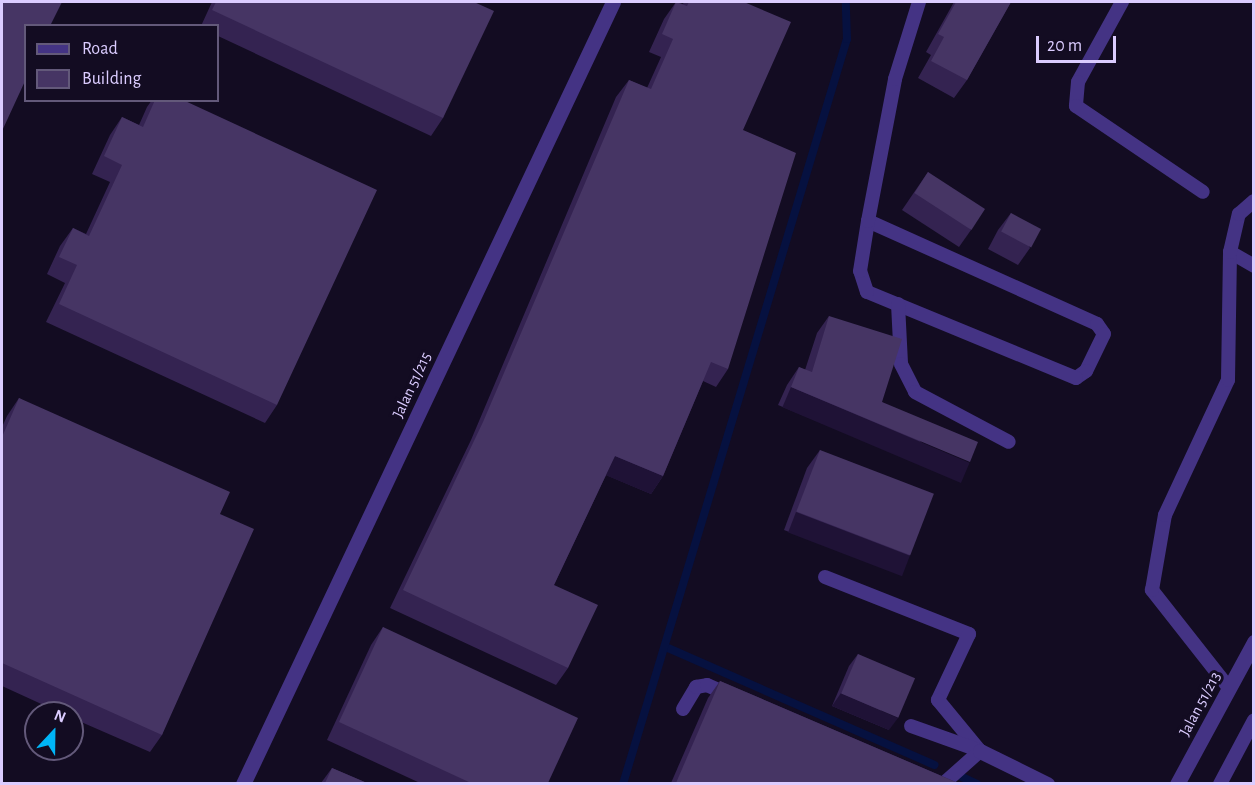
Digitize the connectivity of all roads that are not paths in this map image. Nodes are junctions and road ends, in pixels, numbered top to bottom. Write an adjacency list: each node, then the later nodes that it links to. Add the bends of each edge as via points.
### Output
1 (613, 2): 20 (street, Jalan 51/215)
2 (919, 2): 6 (lane, via 895,79)
3 (1122, 2): 4 (lane, via 1078,82 1076,106)
4 (1203, 192)
5 (1254, 201): 7 (lane, via 1239,214)
6 (868, 221): 9 (lane, via 860,271 867,292); 9 (lane, via 1097,324 1104,334 1086,371 1076,378)
7 (1230, 252): 8 (lane); 13 (lane, via 1228,380 1166,515 1152,590)
8 (1254, 266)
9 (898, 304): 10 (lane, via 901,364 915,392)
10 (1009, 441)
11 (825, 576): 18 (lane, via 969,634 938,700)
12 (1254, 642): 13 (street, Jalan 51/213)
13 (1229, 688): 22 (street, Jalan 51/213)
14 (751, 704): 15 (lane, via 707,685 696,687)
15 (683, 709)
16 (1254, 720): 23 (lane)
17 (911, 726): 18 (lane)
18 (980, 751): 19 (lane); 21 (street)
19 (936, 782)
20 (243, 783)
21 (1047, 783)
22 (1177, 783)
23 (1220, 783)

